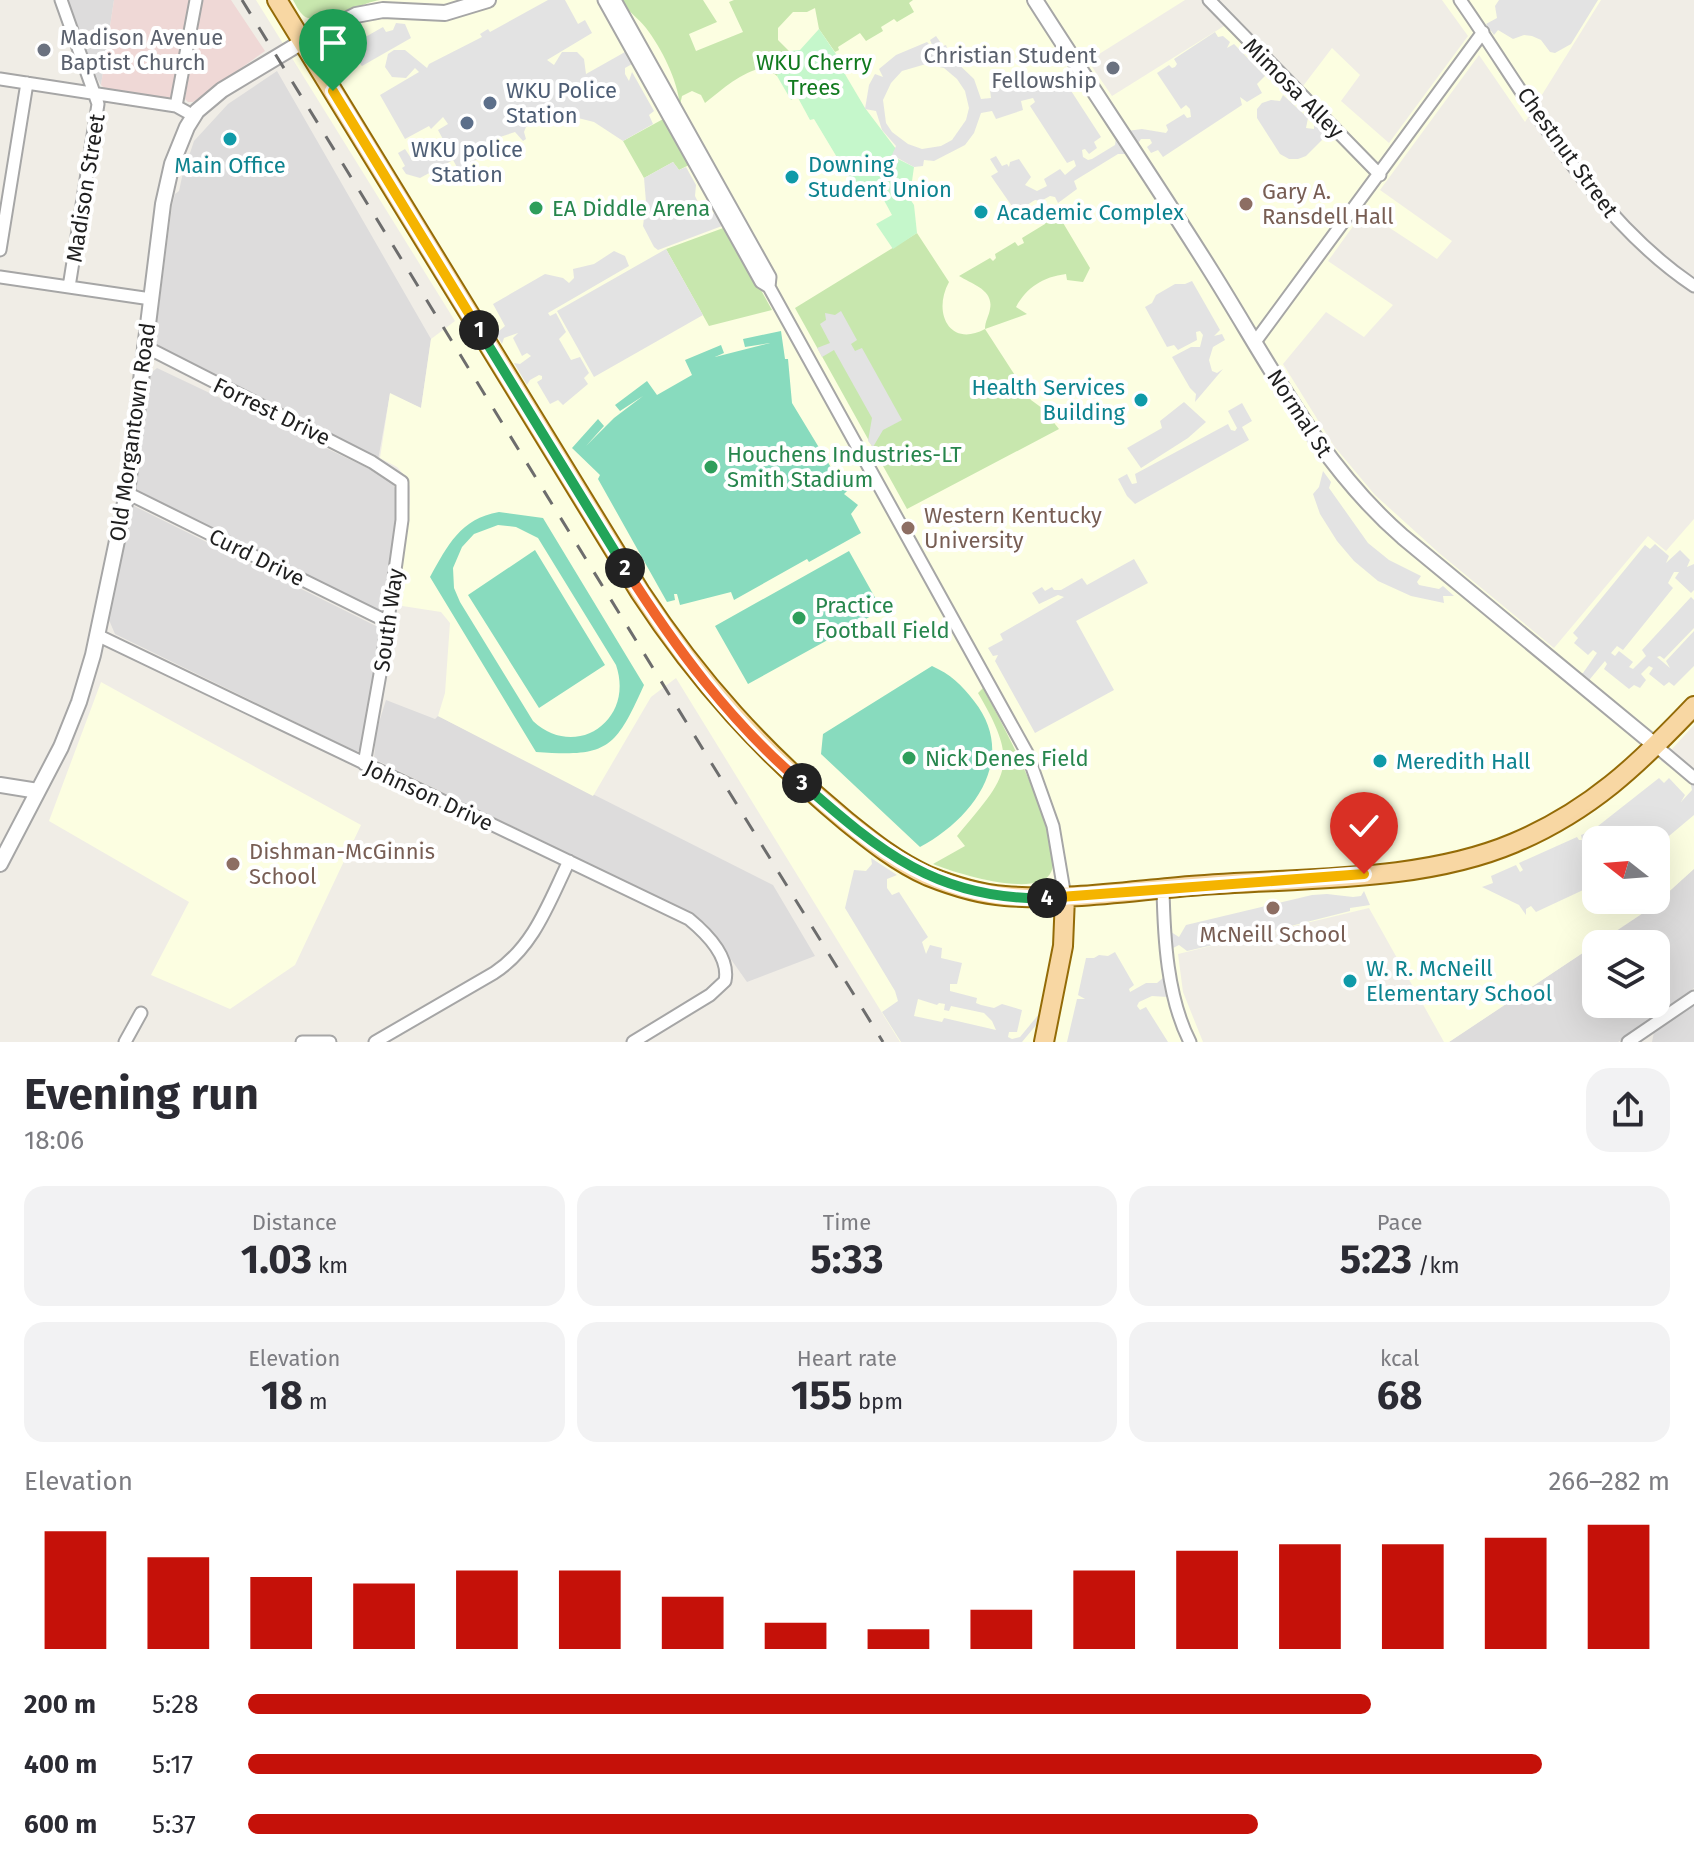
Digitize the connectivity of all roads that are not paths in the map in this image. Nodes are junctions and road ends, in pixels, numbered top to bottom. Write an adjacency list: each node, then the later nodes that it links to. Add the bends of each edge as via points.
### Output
1 (61, 0): 14 (street, Madison Street)
2 (196, 0): 15 (street)
3 (277, 0): 11 (main road)
4 (488, 0): 11 (street, Old Morgantown Road, via 445,13 369,12)
5 (604, 0): 22 (street, via 761,282)
6 (615, 0): 22 (street, via 770,277)
7 (1035, 0): 24 (street, Normal St)
8 (1209, 0): 17 (street, Mimosa Alley)
9 (1460, 0): 10 (street, Chestnut Street)
10 (1483, 32): 17 (street); 20 (street, Chestnut Street, via 1603,203 1638,241)
11 (302, 42): 16 (street, Old Morgantown Road, via 216,94); 39 (main road, via 640,592 723,706 799,781 909,867 983,893)
12 (0, 79): 13 (street)
13 (27, 83): 14 (street); 18 (street)
14 (96, 93): 15 (street); 21 (street, Madison Street)
15 (176, 106): 16 (street)
16 (194, 116): 23 (street, Old Morgantown Road, via 172,164)
17 (1380, 175): 24 (street)
18 (0, 250)
19 (0, 277): 21 (street)
20 (1694, 286)
21 (69, 287): 23 (street)
22 (769, 287): 39 (street, via 1027,753 1053,826)
23 (151, 299): 25 (street, Old Morgantown Road)
24 (1255, 342): 31 (street, Normal St, via 1292,406 1368,505)
25 (144, 346): 26 (street, Forrest Drive); 27 (street, Old Morgantown Road)
26 (399, 478): 28 (street, South Way, via 403,511)
27 (127, 493): 28 (street, Curd Drive); 29 (street, Old Morgantown Road)
28 (388, 622): 32 (street, South Way)
29 (97, 635): 32 (street, Johnson Drive); 35 (street, Old Morgantown Road, via 71,725)
30 (1694, 706): 31 (main road)
31 (1656, 746): 33 (street); 38 (main road, via 1572,815 1469,859 1410,870)
32 (364, 764): 36 (street, Johnson Drive)
33 (1694, 778)
34 (0, 785): 35 (street)
35 (38, 791): 37 (street, Old Morgantown Road)
36 (569, 861): 46 (street, via 533,933 513,959); 47 (street, Johnson Drive, via 696,925 724,963 722,985)
37 (0, 864)
38 (1163, 888): 39 (main road); 49 (street, via 1171,978)
39 (1065, 897): 48 (main road, via 1063,946)
40 (1694, 997): 42 (street)
41 (141, 1013): 43 (street)
42 (1642, 1038): 50 (street)
43 (125, 1042)
44 (302, 1042): 45 (street)
45 (330, 1042)
46 (375, 1042)
47 (633, 1042)
48 (1044, 1042)
49 (1190, 1042)
50 (1628, 1042)

